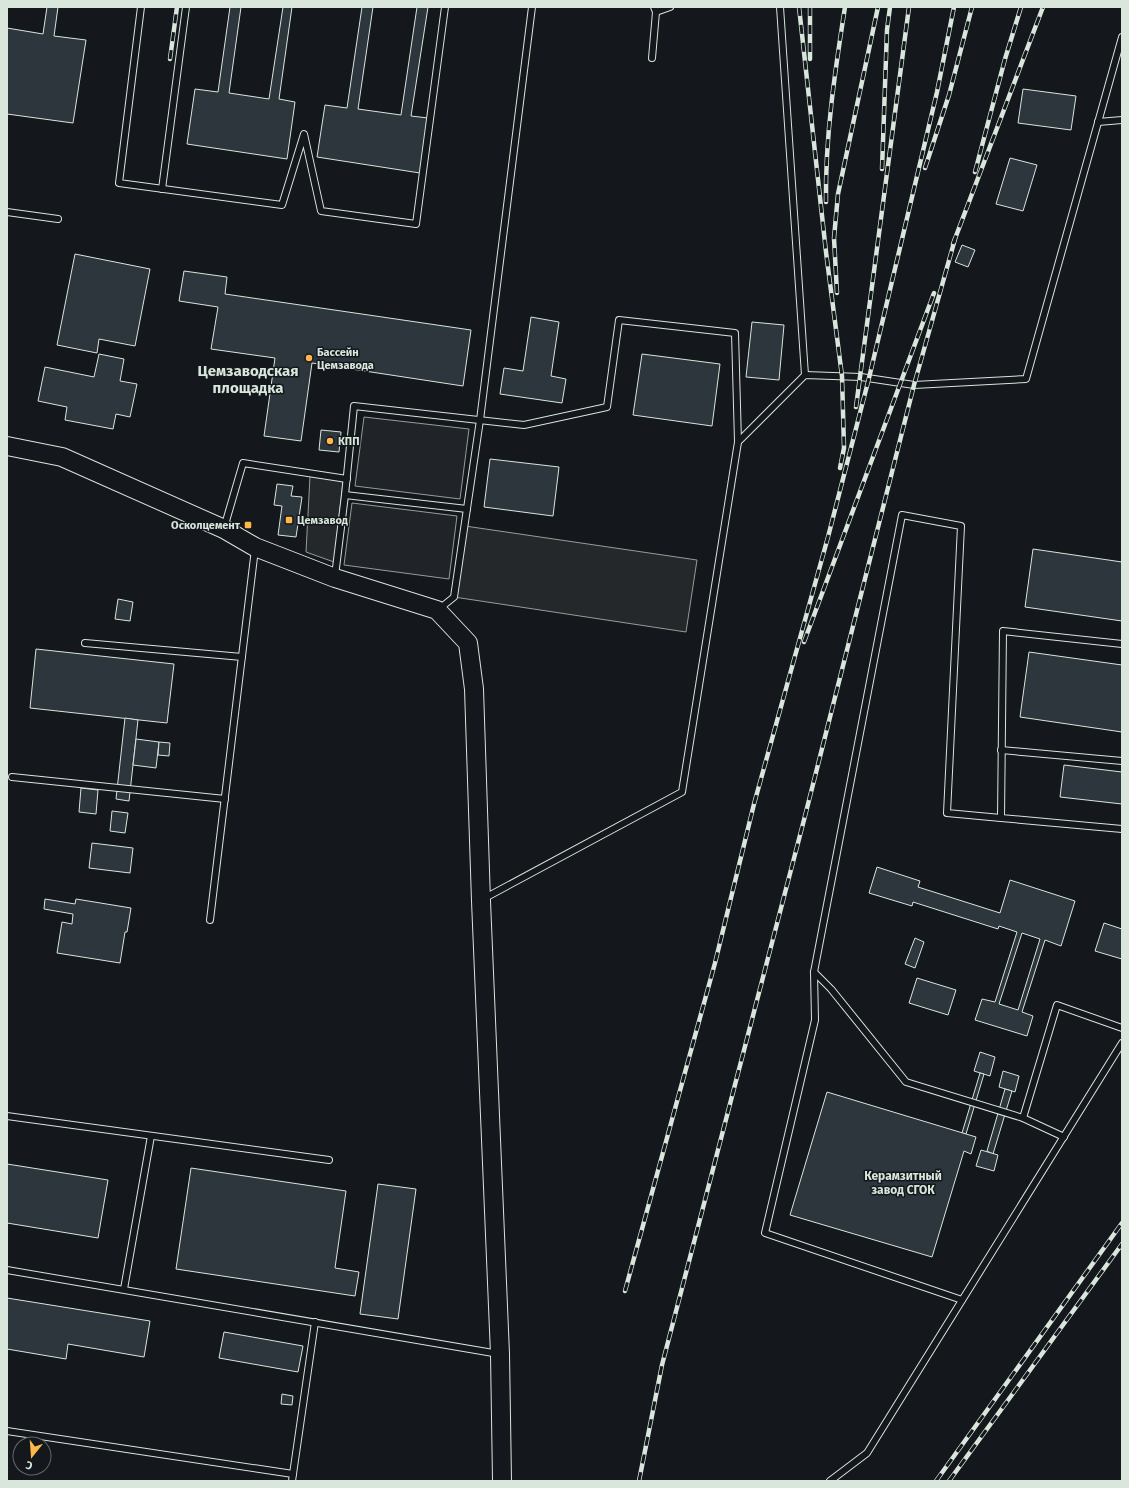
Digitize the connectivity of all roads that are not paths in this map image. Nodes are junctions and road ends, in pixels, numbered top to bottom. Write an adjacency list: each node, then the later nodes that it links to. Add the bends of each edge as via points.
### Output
1 (141, 7): 12 (lane, via 120,183)
2 (186, 7): 12 (lane)
3 (445, 7): 12 (lane, via 416,224 321,211 304,134 282,205)
4 (532, 7): 16 (lane)
5 (670, 7): 7 (lane)
6 (780, 7): 15 (lane)
7 (655, 10): 9 (lane)
8 (1122, 37): 11 (lane)
9 (652, 58)
10 (1122, 120): 11 (lane)
11 (1098, 122): 15 (lane, via 1026,379 914,385 861,377)
12 (162, 189)
13 (7, 212): 14 (lane)
14 (58, 219)
15 (805, 375): 17 (lane)
16 (480, 420): 17 (lane, via 524,425 607,407 619,320 735,333); 19 (lane, via 354,406); 21 (lane)
17 (738, 442): 35 (lane, via 682,792)
18 (7, 446): 22 (street, via 62,457)
19 (347, 479): 20 (lane); 22 (lane, via 243,463)
20 (345, 495): 21 (lane); 24 (lane)
21 (467, 509): 25 (lane, via 454,597)
22 (224, 529): 23 (street)
23 (255, 547): 24 (street); 28 (lane)
24 (334, 578): 25 (street)
25 (437, 610): 35 (street, via 468,644 474,688)
26 (85, 643): 28 (lane)
27 (1122, 644): 29 (lane, via 1002,631)
28 (242, 657): 32 (lane)
29 (1001, 750): 30 (lane); 33 (lane)
30 (1122, 761)
31 (12, 777): 32 (lane)
32 (225, 799): 36 (lane)
33 (1001, 818): 34 (lane); 37 (lane, via 947,813 961,526 902,515)
34 (1122, 829)
35 (481, 901): 49 (street)
36 (210, 920)
37 (814, 972): 41 (lane, via 832,989 906,1082); 47 (lane, via 815,1020 765,1233)
38 (1122, 1028): 41 (lane, via 1057,1005)
39 (1122, 1043): 43 (lane)
40 (7, 1116): 42 (lane)
41 (1023, 1118): 43 (lane)
42 (151, 1136): 44 (lane); 46 (lane)
43 (1064, 1137): 47 (lane)
44 (329, 1160)
45 (7, 1270): 46 (lane)
46 (124, 1289): 48 (lane)
47 (962, 1300): 53 (lane, via 866,1453)
48 (314, 1322): 49 (lane); 51 (lane)
49 (500, 1354): 52 (street)
50 (7, 1431): 51 (lane)
51 (293, 1478)
52 (502, 1481)
53 (830, 1481)

